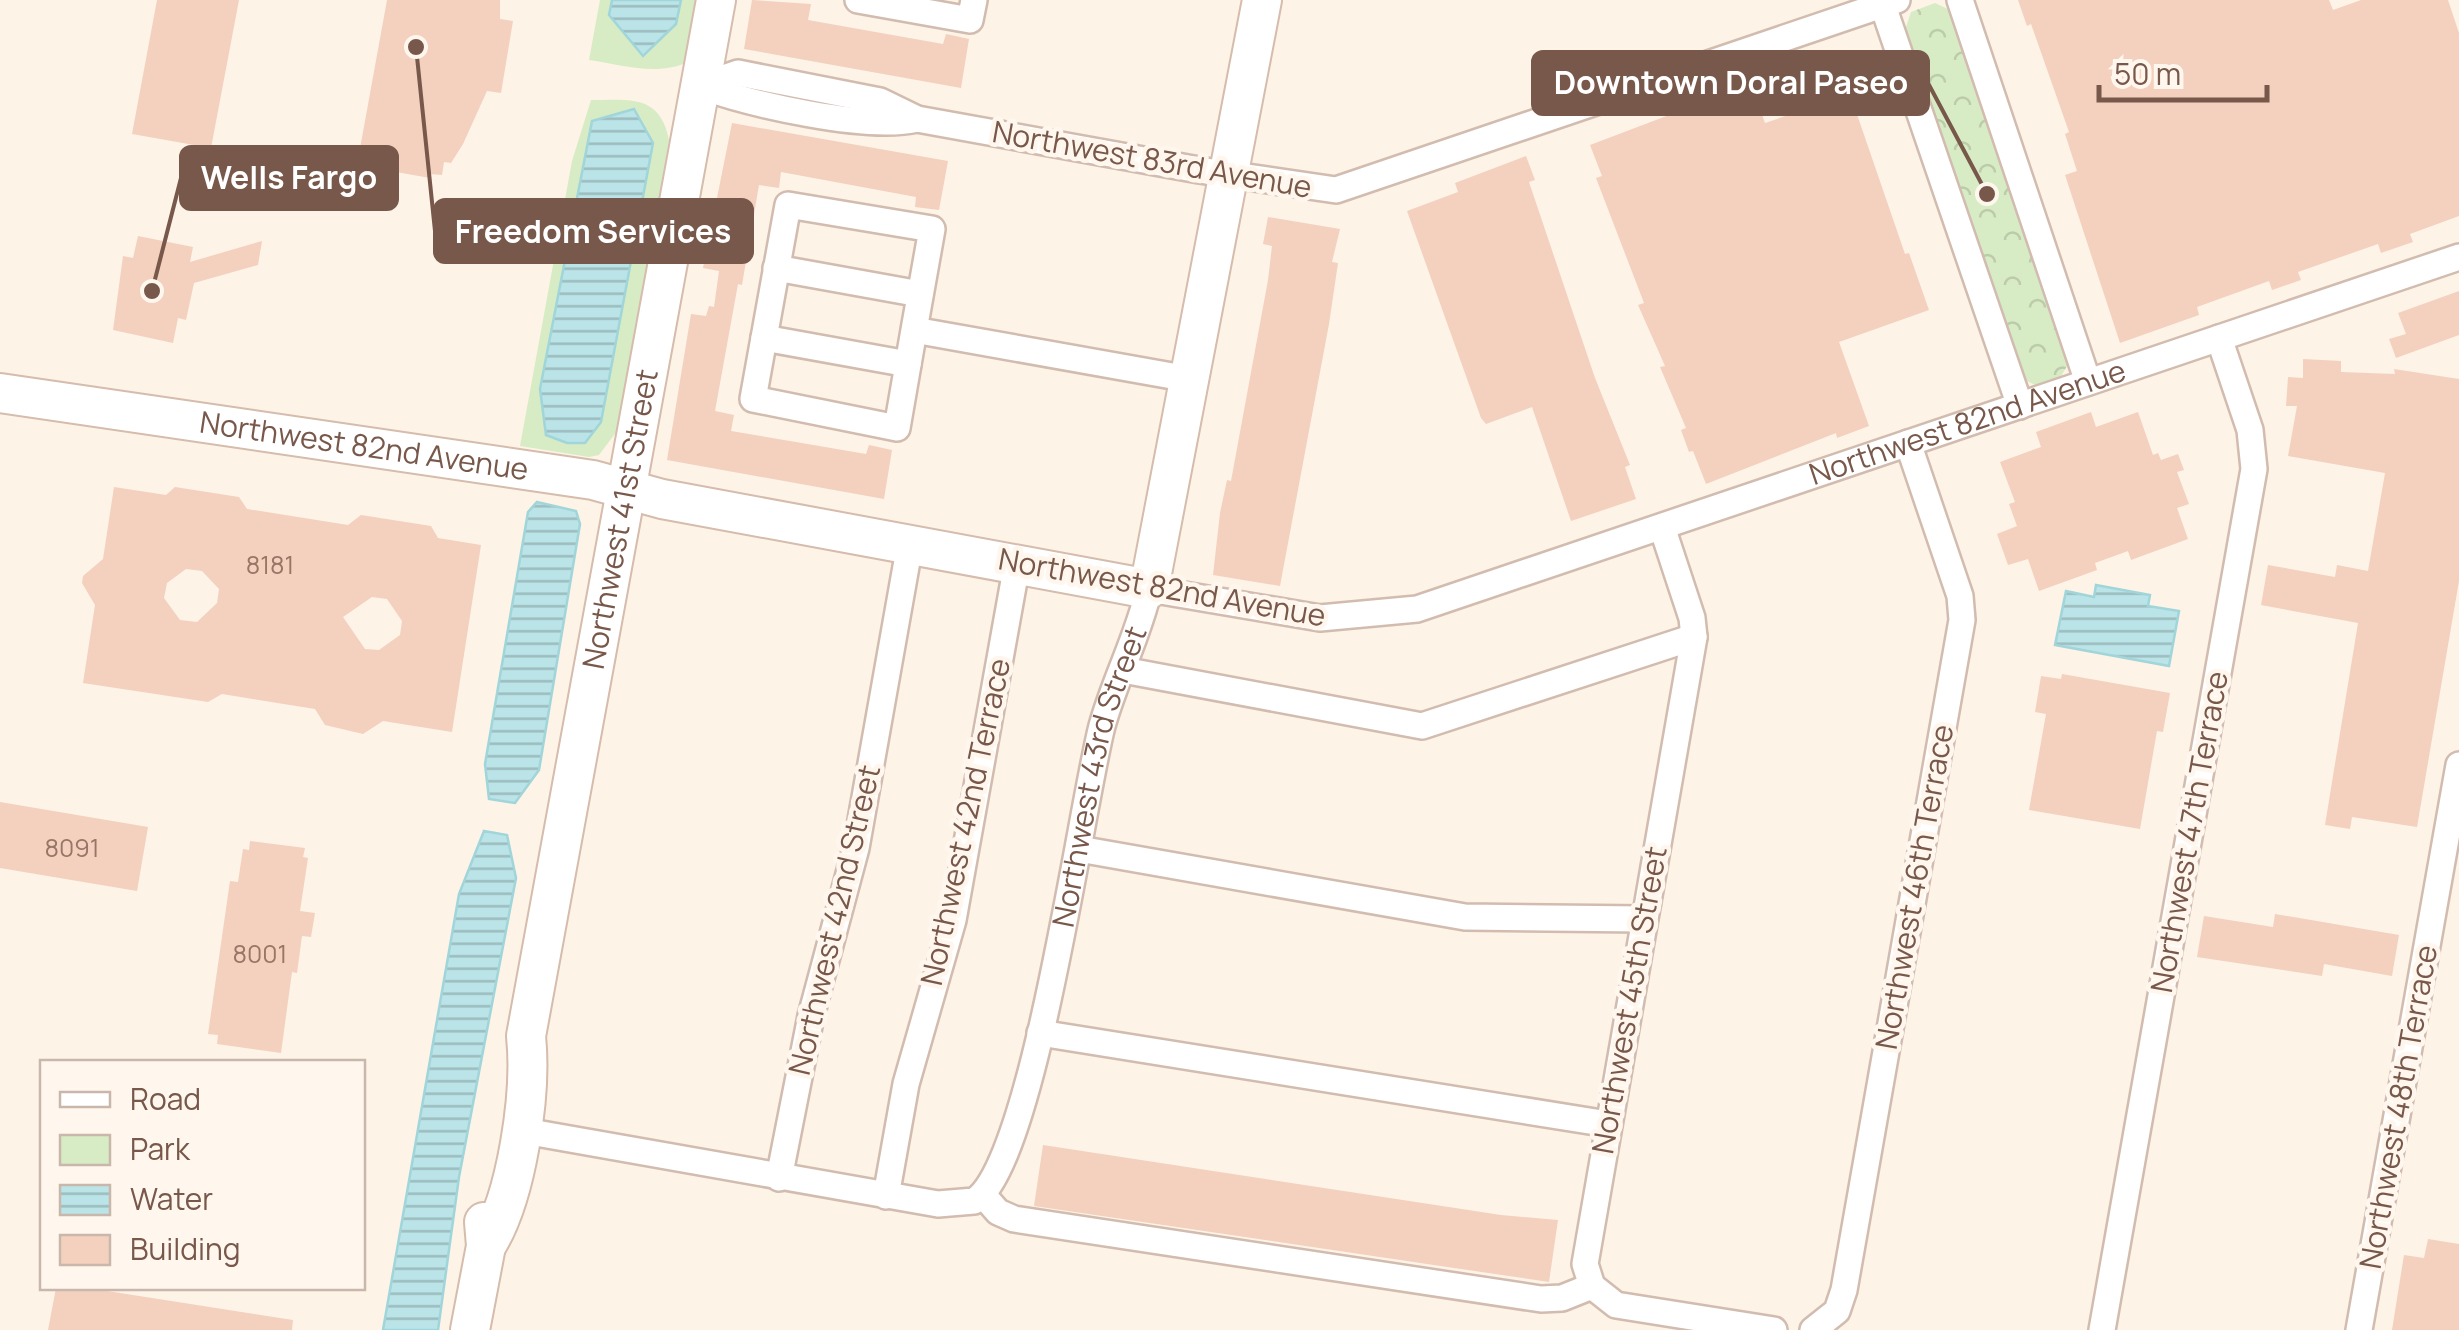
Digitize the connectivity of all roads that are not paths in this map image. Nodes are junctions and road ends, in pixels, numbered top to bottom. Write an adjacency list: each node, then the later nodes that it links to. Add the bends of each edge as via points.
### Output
1 (716, 0): 7 (street, Northwest 41st Street)
2 (858, 0): 3 (street, via 970,20)
3 (974, 0)
4 (1262, 0): 8 (street, Northwest 43rd Street)
5 (1960, 0): 17 (street)
6 (1887, 2): 8 (street, Northwest 83rd Avenue, via 1336,190); 19 (street)
7 (700, 86): 8 (street, Northwest 83rd Avenue, via 738,74 880,101 917,118); 21 (street, Northwest 41st Street)
8 (1228, 175): 16 (street, Northwest 43rd Street)
9 (2459, 258): 14 (street, Northwest 82nd Avenue)
10 (776, 268): 11 (street); 11 (street, via 788,204 932,229); 13 (street)
11 (920, 294): 12 (street)
12 (914, 330): 15 (street); 16 (street)
13 (764, 338): 15 (street); 15 (street, via 752,399 896,428)
14 (2219, 338): 17 (street, Northwest 82nd Avenue); 43 (street, Northwest 47th Terrace, via 2250,430 2254,468)
15 (908, 364)
16 (1190, 379): 25 (street, Northwest 43rd Street)
17 (2088, 382): 19 (street, Northwest 82nd Avenue)
18 (0, 393): 21 (street, Northwest 82nd Avenue)
19 (2020, 406): 20 (street, Northwest 82nd Avenue)
20 (1908, 443): 22 (street, Northwest 82nd Avenue); 40 (street, Northwest 46th Terrace, via 1960,596 1962,620 1844,1290 1837,1311)
21 (626, 490): 23 (street, Northwest 82nd Avenue); 32 (street, Northwest 41st Street)
22 (1662, 527): 25 (street, Northwest 82nd Avenue, via 1434,604 1378,616 1303,616); 26 (street, Northwest 45th Street)
23 (910, 544): 24 (street, Northwest 82nd Avenue); 35 (street, Northwest 42nd Street, via 854,859 811,1016)
24 (1017, 564): 25 (street, Northwest 82nd Avenue); 36 (street, Northwest 42nd Terrace, via 953,920 909,1073)
25 (1150, 589): 27 (street, Northwest 43rd Street)
26 (1694, 637): 27 (street, via 1422,726); 30 (street, Northwest 45th Street)
27 (1122, 670): 29 (street, Northwest 43rd Street, via 1102,726)
28 (2459, 765): 44 (street, Northwest 48th Terrace)
29 (1079, 849): 30 (street, via 1465,917); 31 (street, Northwest 43rd Street)
30 (1644, 919): 33 (street, Northwest 45th Street)
31 (1040, 1033): 33 (street); 37 (street, Northwest 43rd Street, via 1000,1167)
32 (526, 1036): 34 (street, Northwest 41st Street, via 530,1068); 38 (street, Northwest 41st Street, via 510,1066 483,1218)
33 (1608, 1124): 39 (street, Northwest 45th Street, via 1585,1252)
34 (519, 1130): 35 (street); 38 (street, Northwest 41st Street, via 502,1220)
35 (779, 1178): 36 (street)
36 (886, 1196): 37 (street, via 958,1206)
37 (983, 1196): 39 (street, via 1014,1218 1288,1262 1541,1299)
38 (486, 1246): 41 (street, Northwest 41st Street)
39 (1592, 1286): 42 (street, via 1624,1308)
40 (1815, 1329)
41 (470, 1330)
42 (1774, 1330)
43 (2102, 1330)
44 (2359, 1330)

